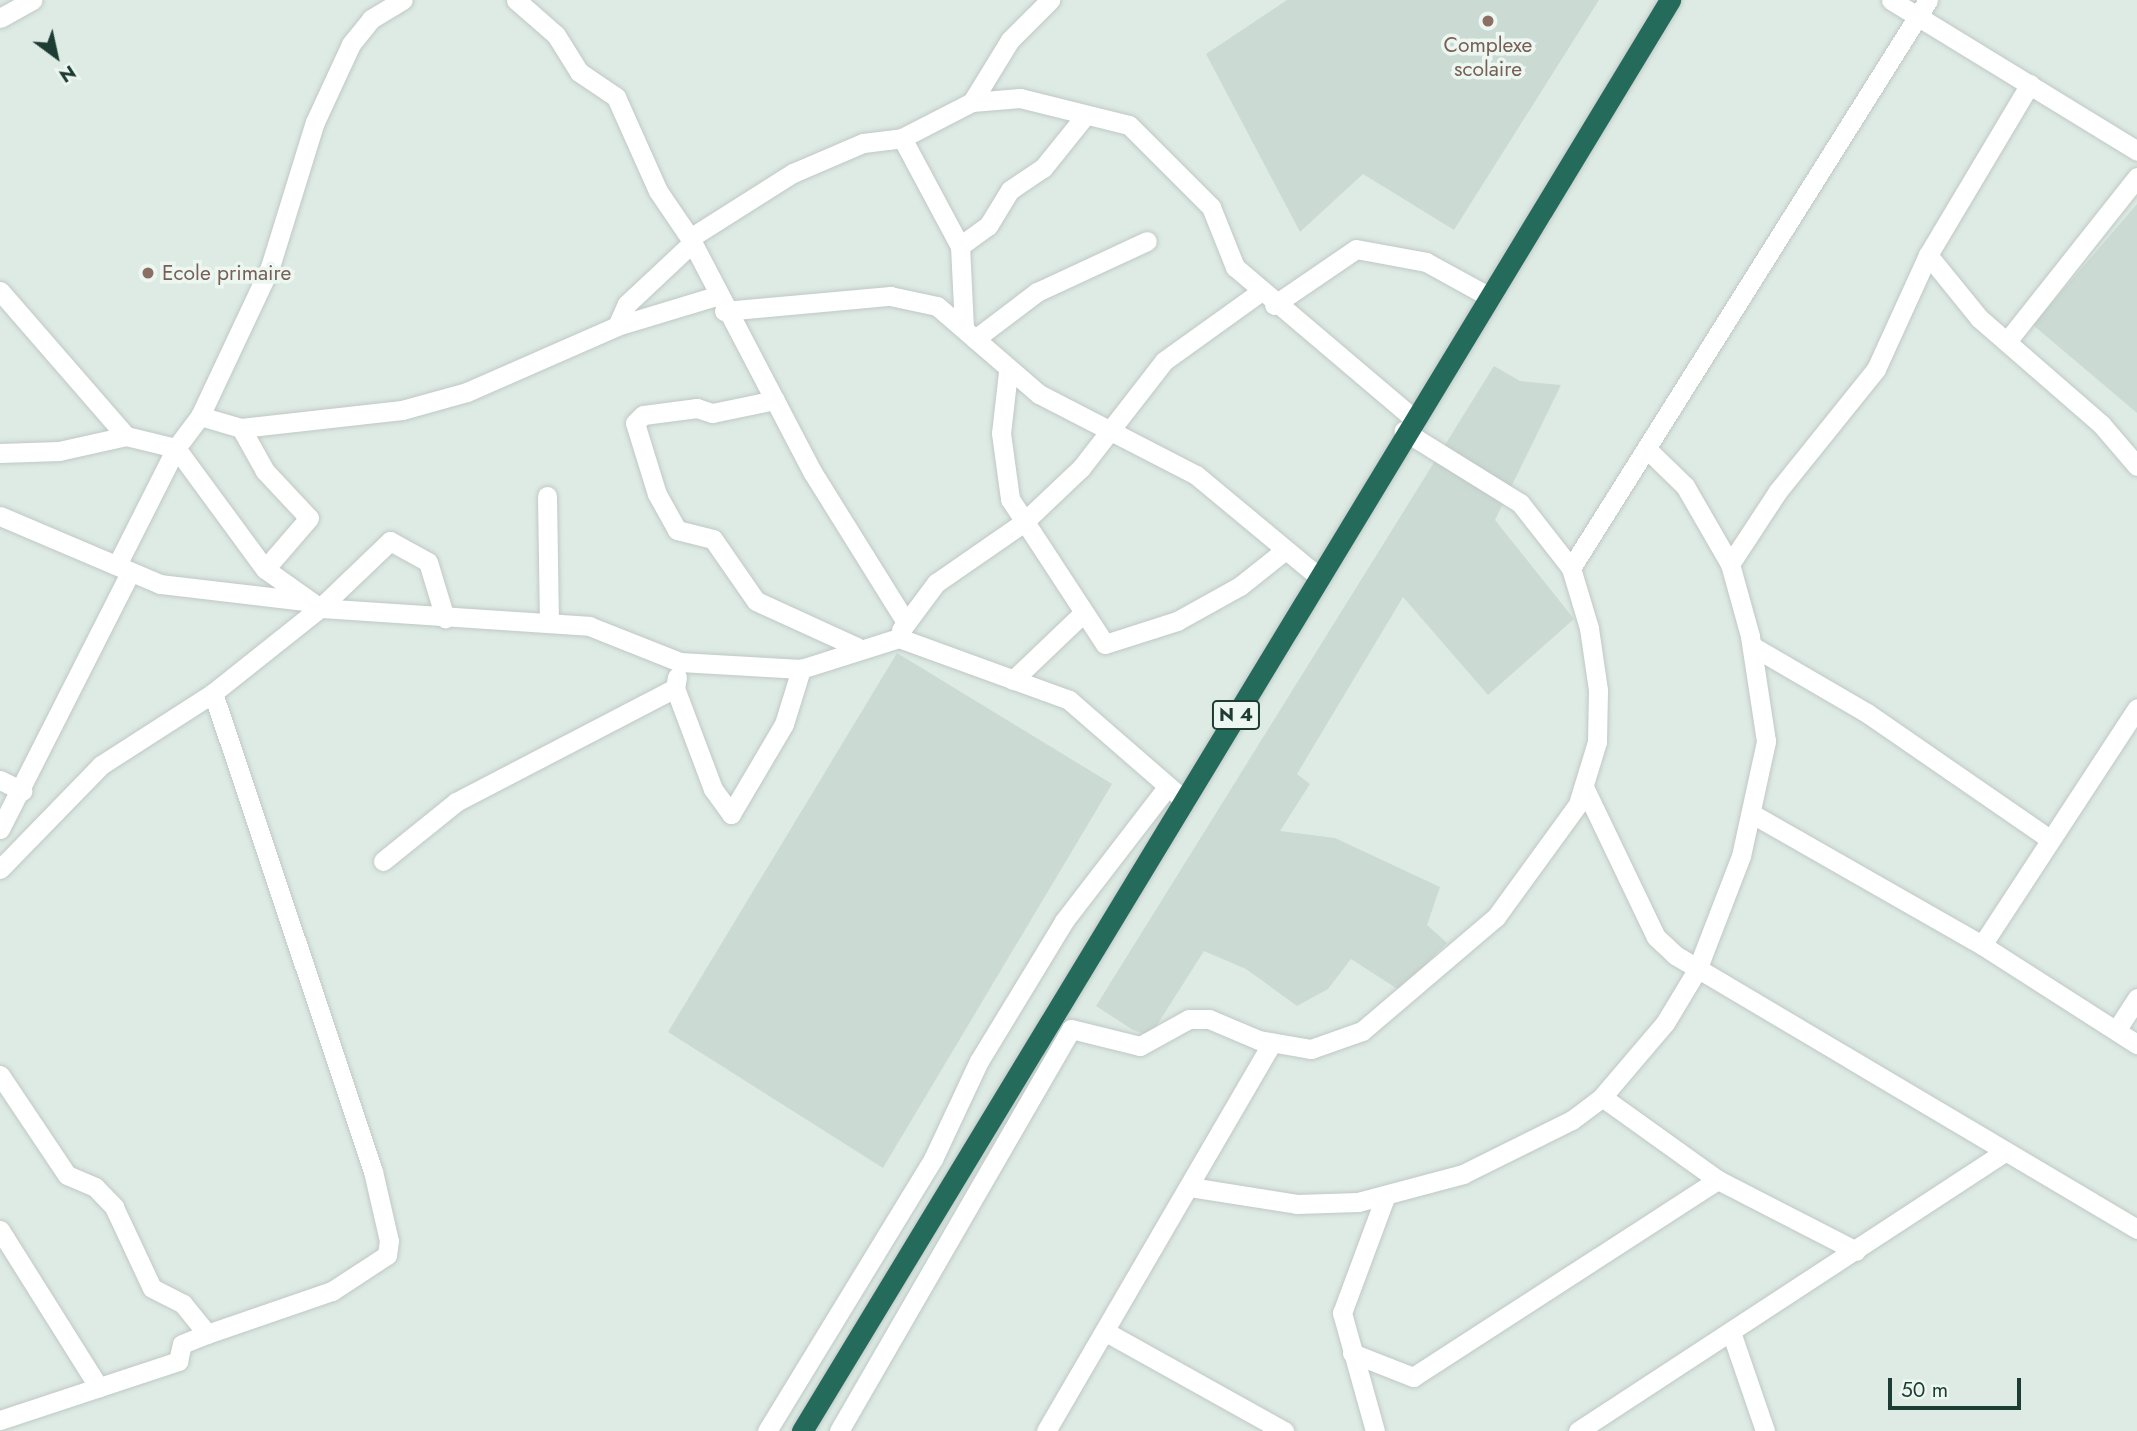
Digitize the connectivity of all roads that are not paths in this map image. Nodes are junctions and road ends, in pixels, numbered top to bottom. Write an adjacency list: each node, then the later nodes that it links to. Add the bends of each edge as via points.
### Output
1 (32, 0): 8 (street)
2 (403, 0): 28 (street, via 371,19 351,44 315,122 270,267)
3 (516, 0): 15 (street, via 555,35 579,72 616,97 659,191)
4 (1050, 0): 10 (street, via 1010,40)
5 (1670, 0): 20 (highway, N 4)
6 (1891, 0): 7 (street)
7 (1923, 8): 9 (street); 34 (street)
8 (0, 18)
9 (2029, 83): 13 (street); 18 (street)
10 (972, 102): 11 (street, via 1020,98); 12 (street)
11 (1084, 117): 17 (street, via 1043,168 1000,200 988,226); 21 (street, via 1120,121 1150,144 1211,207 1232,263)
12 (902, 138): 15 (street, via 863,143 793,173); 17 (street)
13 (2137, 151)
14 (2137, 177): 25 (street)
15 (691, 240): 22 (street); 23 (street, via 627,304)
16 (1147, 241): 24 (street, via 1037,292)
17 (960, 246): 24 (street)
18 (1928, 255): 25 (street, via 1973,312); 41 (street, via 1876,369 1778,491)
19 (0, 290): 32 (street)
20 (1490, 297): 21 (street, via 1426,262 1356,249); 29 (highway, N 4)
21 (1267, 299): 29 (street); 31 (street, via 1168,358)
22 (720, 303): 23 (street); 24 (street, via 890,296 937,306); 27 (street)
23 (617, 326): 30 (street, via 436,402)
24 (970, 333): 26 (street)
25 (2008, 340): 36 (street, via 2101,424)
26 (1008, 372): 31 (street, via 1065,411); 39 (street, via 1001,433 1005,480)
27 (775, 400): 50 (street); 52 (street, via 712,413 697,408 643,415 635,424 657,494 677,530 713,539 756,601)
28 (200, 416): 30 (street); 33 (street)
29 (1408, 424): 42 (street, via 1520,503); 45 (highway, N 4)
30 (241, 428): 44 (street, via 265,471 309,518)
31 (1110, 431): 39 (street); 40 (street, via 1196,475)
32 (126, 436): 33 (street); 35 (street, via 59,451)
33 (176, 448): 43 (street); 44 (street)
34 (1649, 452): 41 (street, via 1685,486); 42 (street)
35 (0, 453)
36 (2137, 466)
37 (547, 496): 49 (street)
38 (0, 516): 43 (street)
39 (1024, 522): 47 (street); 50 (street, via 936,583)
40 (1284, 551): 45 (street); 47 (street, via 1240,586 1118,645 1105,645)
41 (1730, 564): 51 (street)
42 (1571, 568): 61 (street, via 1598,690 1597,742)
43 (123, 569): 46 (street, via 187,590); 62 (street)
44 (265, 569): 46 (street)
45 (1319, 577): 63 (highway, N 4)
46 (314, 605): 48 (street); 48 (street, via 387,543 398,541 428,562); 57 (street)
47 (1082, 614): 55 (street)
48 (445, 618): 49 (street)
49 (549, 622): 53 (street, via 622,634)
50 (902, 629): 52 (street); 55 (street)
51 (1752, 646): 64 (street, via 1766,741); 66 (street, via 1867,713)
52 (858, 647): 54 (street)
53 (680, 662): 54 (street); 56 (street)
54 (800, 669): 56 (street, via 785,724 731,814 713,789)
55 (1013, 680): 60 (street, via 1077,704 1110,741)
56 (675, 688): 67 (street, via 456,802)
57 (212, 693): 68 (street, via 101,765); 86 (street, via 249,787 389,1241 380,1265 356,1280)
58 (2137, 708): 66 (street)
59 (0, 780): 62 (street)
60 (1168, 786): 63 (street); 90 (street, via 1064,921 979,1060 933,1159)
61 (1585, 789): 70 (street, via 1656,937); 73 (street, via 1566,825 1496,917 1369,1027 1311,1049)
62 (23, 792): 65 (street)
63 (1185, 801): 91 (highway, N 4)
64 (1754, 815): 69 (street); 70 (street)
65 (0, 829)
66 (2047, 837): 69 (street)
67 (383, 861)
68 (0, 869)
69 (1982, 945): 72 (street)
70 (1697, 970): 76 (street, via 1657,1034); 77 (street)
71 (2137, 998): 72 (street)
72 (2118, 1029): 74 (street)
73 (1272, 1043): 79 (street); 92 (street, via 1209,1019 1189,1019 1140,1046 1071,1029)
74 (2137, 1044)
75 (0, 1075): 86 (street, via 67,1175 95,1188 114,1207 152,1288 183,1304)
76 (1602, 1097): 78 (street); 80 (street, via 1500,1160)
77 (2006, 1151): 81 (street); 83 (street)
78 (1718, 1180): 83 (street); 87 (street, via 1413,1377)
79 (1190, 1187): 80 (street, via 1297,1205); 84 (street)
80 (1386, 1195): 87 (street, via 1342,1313)
81 (2137, 1229)
82 (0, 1230): 88 (street)
83 (1856, 1251): 85 (street)
84 (1106, 1332): 93 (street); 94 (street)
85 (1731, 1332): 96 (street); 97 (street)
86 (207, 1334): 88 (street, via 182,1344 178,1361)
87 (1352, 1353): 95 (street)
88 (99, 1388): 89 (street)
89 (0, 1420)
90 (767, 1431)
91 (802, 1431)
92 (839, 1431)
93 (1046, 1431)
94 (1284, 1431)
95 (1375, 1431)
96 (1578, 1431)
97 (1765, 1431)

